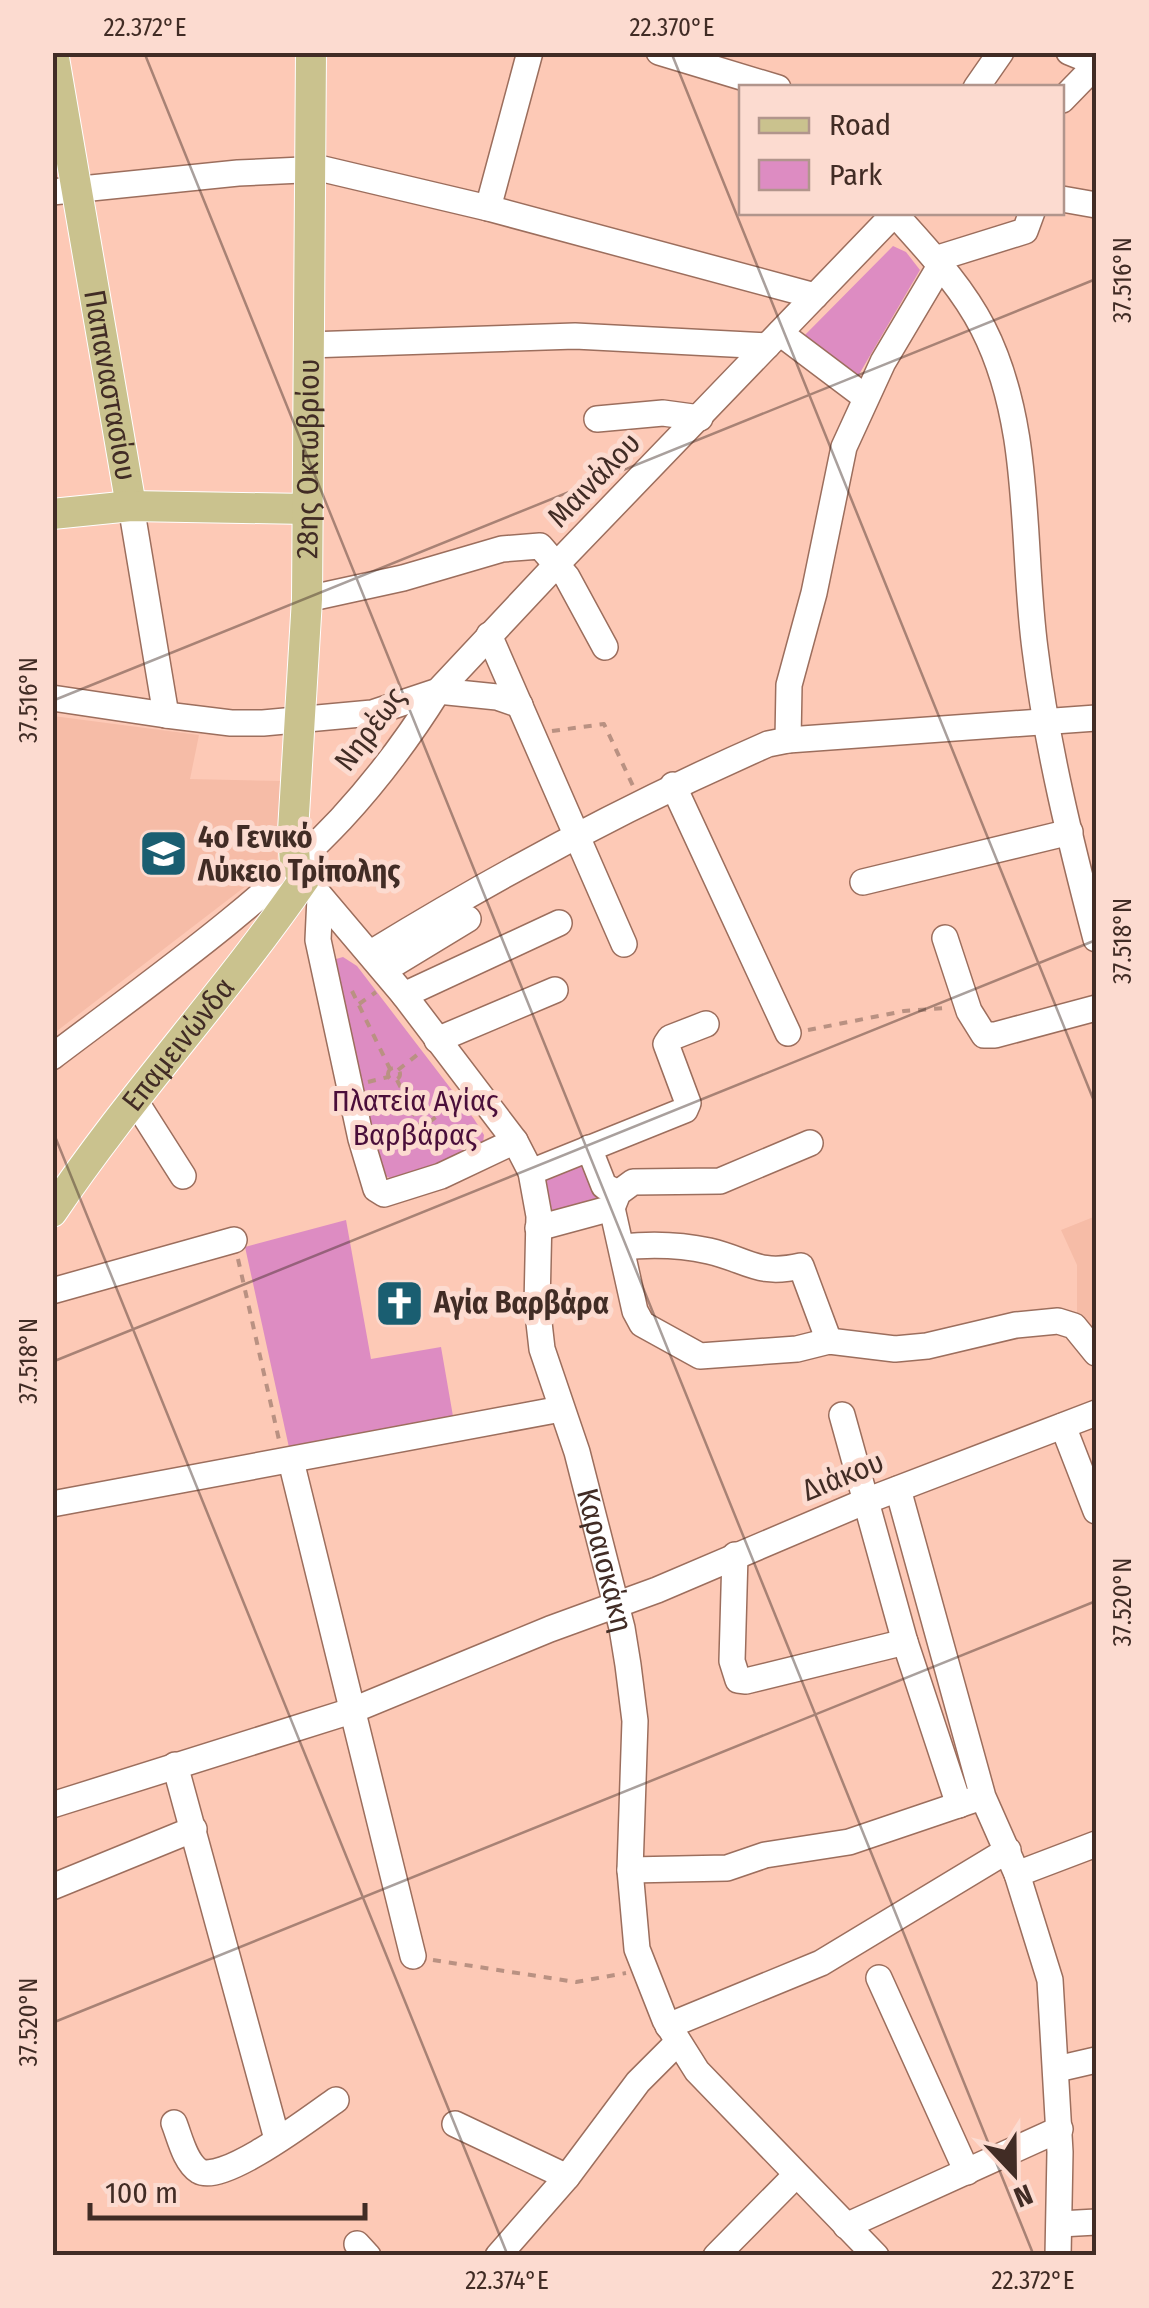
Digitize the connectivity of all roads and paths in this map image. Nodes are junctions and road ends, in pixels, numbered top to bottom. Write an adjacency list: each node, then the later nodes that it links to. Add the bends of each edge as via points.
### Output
1 (52, 52): 12 (main road, Παπαναστασίου)
2 (311, 52): 11 (main road, 28ης Οκτωβρίου)
3 (530, 52): 15 (street)
4 (658, 52): 8 (street)
5 (1001, 52): 9 (street)
6 (1070, 52): 7 (street)
7 (1096, 64): 10 (street)
8 (768, 85)
9 (978, 85)
10 (1064, 98)
11 (312, 168): 12 (street); 15 (street); 22 (main road, 28ης Οκτωβρίου)
12 (63, 191): 26 (main road, Παπαναστασίου)
13 (1064, 198): 14 (street)
14 (1096, 206)
15 (488, 208): 20 (street)
16 (894, 215): 20 (street, Μαινάλου)
17 (898, 215): 19 (street)
18 (1031, 215): 19 (street, via 1025,232)
19 (938, 262): 23 (street); 39 (street, via 982,326 1010,399)
20 (814, 296): 21 (street, Μαινάλου)
21 (774, 340): 22 (street, via 574,336); 23 (street); 25 (street, Μαινάλου)
22 (308, 345): 27 (main road, 28ης Οκτωβρίου)
23 (866, 397): 41 (street, via 844,447 795,658)
24 (597, 418): 25 (street)
25 (700, 418): 29 (street, Μαινάλου)
26 (131, 506): 27 (main road); 28 (main road); 36 (street, Παπαναστασίου)
27 (307, 510): 30 (main road, 28ης Οκτωβρίου)
28 (52, 514)
29 (558, 563): 30 (street, via 544,548 524,545); 31 (street, Μαινάλου); 32 (street)
30 (306, 599): 38 (main road, 28ης Οκτωβρίου)
31 (490, 634): 33 (street, Μαινάλου); 35 (street)
32 (605, 647)
33 (438, 692): 35 (street, Νηρέως); 38 (street, via 372,713); 46 (street, Νηρέως, via 343,816)
34 (52, 698): 36 (street)
35 (520, 705): 40 (street)
36 (166, 716): 38 (street, via 231,723)
37 (1096, 718): 39 (street)
38 (299, 720): 46 (main road, 28ης Οκτωβρίου, via 293,830)
39 (1046, 722): 41 (street); 44 (street)
40 (533, 734): 43 (path, via 604,724); 45 (street)
41 (788, 740): 42 (street)
42 (673, 785): 43 (street); 64 (street)
43 (640, 802): 45 (street)
44 (1070, 832): 47 (street); 48 (street)
45 (577, 838): 54 (street); 56 (street, via 445,907)
46 (307, 880): 49 (street, Καραισκάκη); 55 (street); 66 (street, Νηρέως); 71 (main road, Επαμεινώνδα)
47 (1089, 880): 53 (street)
48 (863, 882)
49 (338, 917): 55 (street); 56 (street, Καραισκάκη)
50 (468, 919): 56 (street)
51 (559, 923): 56 (street)
52 (945, 938): 62 (street)
53 (1096, 939)
54 (624, 944)
55 (320, 946): 61 (street)
56 (388, 975): 59 (path); 65 (street, Καραισκάκη)
57 (555, 990): 65 (street)
58 (352, 991): 59 (path)
59 (359, 1004): 61 (path); 67 (path)
60 (1096, 1008): 62 (street, via 995,1036 984,1035)
61 (333, 1011): 76 (street)
62 (969, 1011): 64 (path, via 904,1011)
63 (706, 1024): 77 (street, via 666,1044 685,1110)
64 (788, 1033)
65 (437, 1040): 68 (path); 70 (street, Καραισκάκη)
66 (52, 1056)
67 (390, 1069): 68 (path); 69 (path, via 389,1078)
68 (398, 1070): 69 (path)
69 (397, 1080): 72 (path)
70 (473, 1087): 72 (path); 74 (street, Καραισκάκη)
71 (134, 1099): 79 (street); 81 (main road, Επαμεινώνδα)
72 (421, 1130): 73 (path); 76 (path)
73 (427, 1140)
74 (514, 1141): 76 (street, via 384,1194 373,1184); 78 (street, Καραισκάκη)
75 (810, 1143): 80 (street, via 720,1182 633,1182)
76 (362, 1145)
77 (590, 1148): 78 (street); 80 (street)
78 (531, 1172): 82 (street, Καραισκάκη)
79 (183, 1176)
80 (615, 1200): 82 (street); 84 (street)
81 (52, 1212)
82 (538, 1228): 88 (street, Καραισκάκη, via 540,1336)
83 (234, 1240): 85 (street); 92 (path)
84 (622, 1247): 86 (street, via 709,1251 760,1270 801,1266); 86 (street, via 642,1324 700,1356)
85 (52, 1292)
86 (829, 1340): 87 (street, via 895,1349 1058,1321 1074,1326)
87 (1096, 1353)
88 (561, 1409): 92 (street); 98 (street, Καραισκάκη)
89 (1096, 1413): 91 (street, Διάκου)
90 (842, 1415): 94 (street)
91 (1063, 1426): 93 (street, Διάκου); 96 (street)
92 (287, 1462): 95 (street); 100 (street)
93 (898, 1489): 94 (street, Διάκου); 102 (street)
94 (866, 1502): 97 (street, Διάκου); 99 (street)
95 (52, 1504)
96 (1096, 1511)
97 (735, 1555): 98 (street, Διάκου); 99 (street, via 732,1661 738,1680)
98 (616, 1606): 100 (street, Διάκου); 107 (street, Καραισκάκη, via 635,1721)
99 (905, 1642): 102 (street)
100 (350, 1711): 101 (street, Διάκου); 109 (street)
101 (176, 1765): 103 (street, Διάκου); 104 (street)
102 (971, 1801): 106 (street); 107 (street, via 849,1842 728,1868)
103 (52, 1804)
104 (194, 1829): 108 (street); 119 (street)
105 (1096, 1844): 106 (street)
106 (1012, 1862): 112 (street); 114 (street, via 1048,1969)
107 (630, 1870): 110 (street, Καραισκάκη)
108 (52, 1887)
109 (414, 1956): 110 (path, via 576,1982)
110 (642, 1967): 112 (street, Καραισκάκη)
111 (879, 1978): 120 (street)
112 (672, 2034): 121 (street, Καραισκάκη); 122 (street)
113 (1096, 2060): 114 (street)
114 (1057, 2069): 118 (street)
115 (336, 2100): 119 (street)
116 (174, 2122): 119 (street, via 190,2162 206,2174 226,2170)
117 (455, 2124): 122 (street)
118 (1060, 2129): 120 (street); 124 (street)
119 (277, 2139)
120 (967, 2172): 125 (street)
121 (796, 2175): 125 (street, Καραισκάκη); 127 (street)
122 (567, 2177): 126 (street)
123 (1096, 2222): 124 (street)
124 (1060, 2224): 129 (street)
125 (846, 2226): 128 (street, Καραισκάκη)
126 (507, 2252)
127 (716, 2256)
128 (876, 2256)
129 (1058, 2256)

